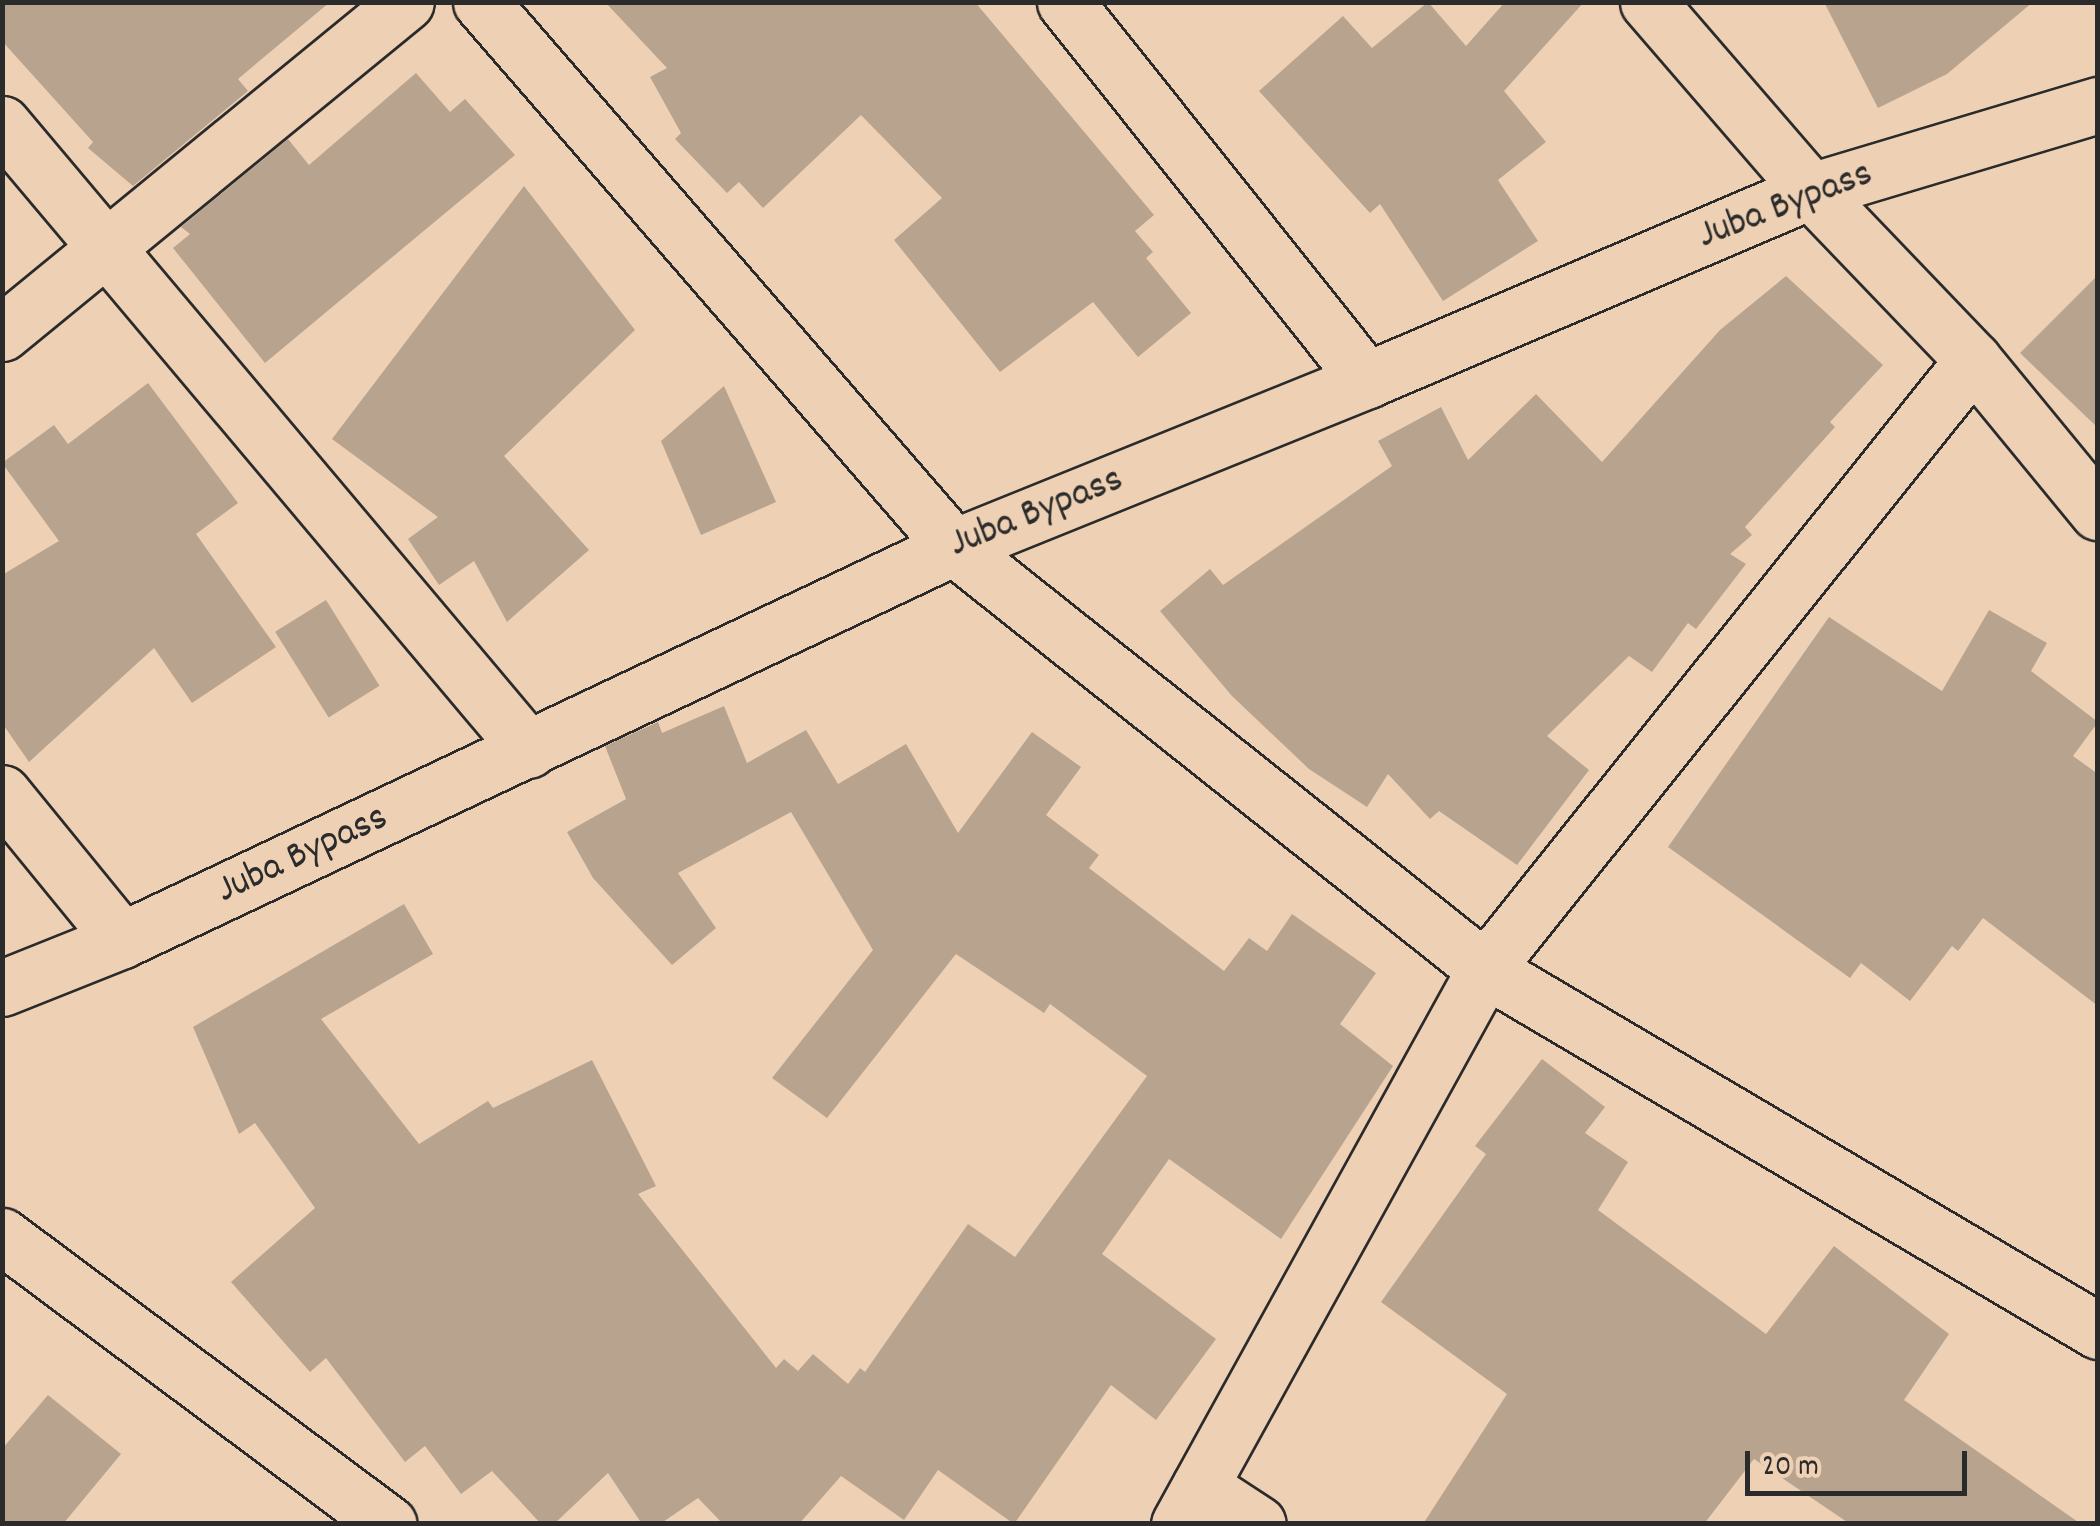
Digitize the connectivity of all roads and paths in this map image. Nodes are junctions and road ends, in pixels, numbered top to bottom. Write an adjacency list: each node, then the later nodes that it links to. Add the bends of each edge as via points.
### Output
1 (406, 2): 8 (street)
2 (481, 2): 13 (street)
3 (1066, 2): 11 (street)
4 (1648, 2): 7 (street)
5 (2098, 105): 7 (street, Juba Bypass)
6 (2, 124): 8 (street)
7 (1810, 191): 10 (street); 11 (street, Juba Bypass)
8 (106, 247): 9 (street); 14 (street)
9 (2, 333)
10 (1973, 360): 12 (street); 17 (street)
11 (1367, 380): 13 (street, Juba Bypass)
12 (2098, 512)
13 (954, 547): 14 (street, Juba Bypass); 17 (street)
14 (529, 750): 16 (street, Juba Bypass)
15 (2, 792): 16 (street)
16 (122, 940): 18 (street, Juba Bypass)
17 (1485, 969): 20 (street); 21 (street)
18 (2, 988)
19 (2, 1236): 22 (street)
20 (2098, 1331)
21 (1189, 1505): 23 (street)
22 (388, 1524)
23 (1258, 1524)

